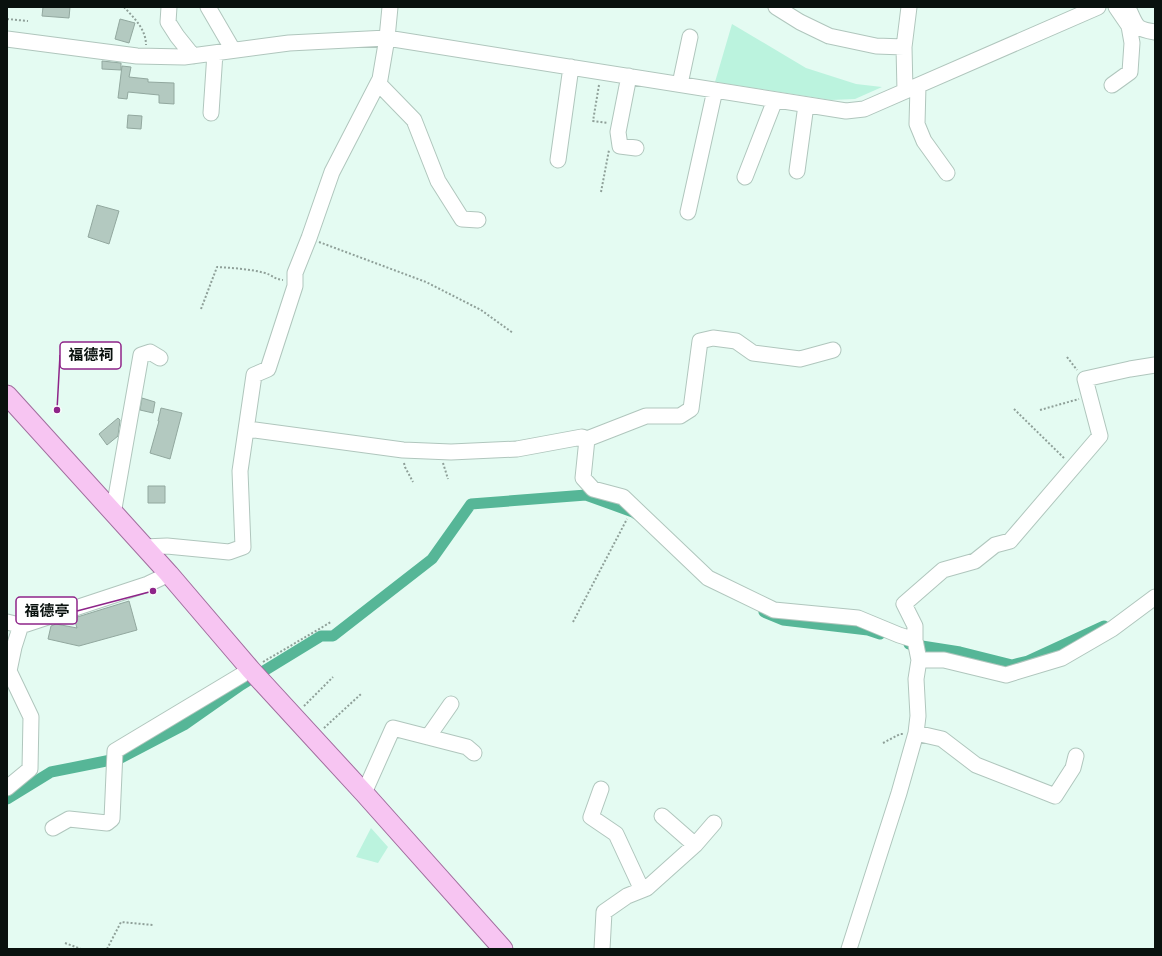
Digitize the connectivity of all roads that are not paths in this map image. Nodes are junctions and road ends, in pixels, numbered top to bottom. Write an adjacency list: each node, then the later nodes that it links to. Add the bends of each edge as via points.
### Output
1 (169, 7): 16 (street, via 168,22)
2 (208, 7): 14 (street)
3 (390, 7): 11 (street)
4 (776, 7): 13 (street, via 829,36 876,46)
5 (909, 7): 13 (street)
6 (1098, 7): 22 (street)
7 (1116, 7): 21 (street, via 1129,26 1132,43 1130,72)
8 (1128, 7): 9 (street, via 1136,25 1142,30)
9 (1155, 32)
10 (690, 36): 20 (street)
11 (387, 38): 14 (street, via 289,43); 17 (street); 19 (street)
12 (7, 39): 16 (street, via 138,56)
13 (904, 47): 22 (street)
14 (233, 50): 15 (street)
15 (215, 53): 16 (street); 26 (street)
16 (193, 56)
17 (571, 67): 18 (street); 28 (street)
18 (629, 76): 20 (street); 27 (street, via 618,132 620,146)
19 (378, 83): 33 (street, via 414,120 438,182 462,219); 38 (street, via 332,172 295,273 295,286 268,369 254,375)
20 (680, 84): 23 (street)
21 (1112, 85)
22 (912, 89): 25 (street, via 864,109 846,111); 30 (street, via 917,124 924,141)
23 (715, 90): 24 (street); 32 (street)
24 (774, 100): 25 (street); 31 (street)
25 (806, 105): 29 (street)
26 (211, 113)
27 (636, 148)
28 (558, 160)
29 (797, 171)
30 (947, 173)
31 (745, 177)
32 (688, 212)
33 (478, 220)
34 (833, 350): 39 (street, via 800,360 753,353 736,341 713,338 700,341 691,409 680,416 646,416)
35 (160, 358): 40 (street, via 150,352 141,355)
36 (1155, 365): 45 (street, via 1085,379 1100,436 1010,541 995,545 976,561 943,570 904,604 915,626)
37 (7, 395): 40 (main road)
38 (247, 429): 39 (street, via 403,450 451,452 517,449 582,437); 41 (street, via 240,471 243,547 230,552 168,546)
39 (587, 439): 45 (street, via 583,478 593,489 623,497 708,578 774,610 858,618 899,636)
40 (113, 514): 41 (main road)
41 (144, 547): 42 (main road)
42 (169, 574): 44 (street, via 148,584 34,622); 47 (main road)
43 (1155, 597): 46 (street, via 1112,630 1062,658 1006,675 944,660)
44 (14, 623): 53 (street, via 10,671 31,717 30,769)
45 (915, 640): 46 (street)
46 (919, 660): 49 (street, via 916,679)
47 (251, 670): 55 (main road); 58 (street, via 115,751 112,818 107,823 69,819)
48 (451, 704): 50 (street)
49 (916, 733): 52 (street, via 942,739 976,765 1055,796 1073,768); 63 (street)
50 (428, 737): 51 (street, via 467,747); 55 (street, via 393,728)
51 (474, 753)
52 (1076, 756)
53 (7, 788)
54 (601, 789): 60 (street, via 591,817 616,834)
55 (364, 793): 61 (main road)
56 (662, 816): 59 (street)
57 (714, 823): 59 (street)
58 (53, 828)
59 (694, 845): 60 (street)
60 (642, 890): 62 (street, via 627,896 604,912)
61 (503, 949)
62 (602, 949)
63 (849, 949)

